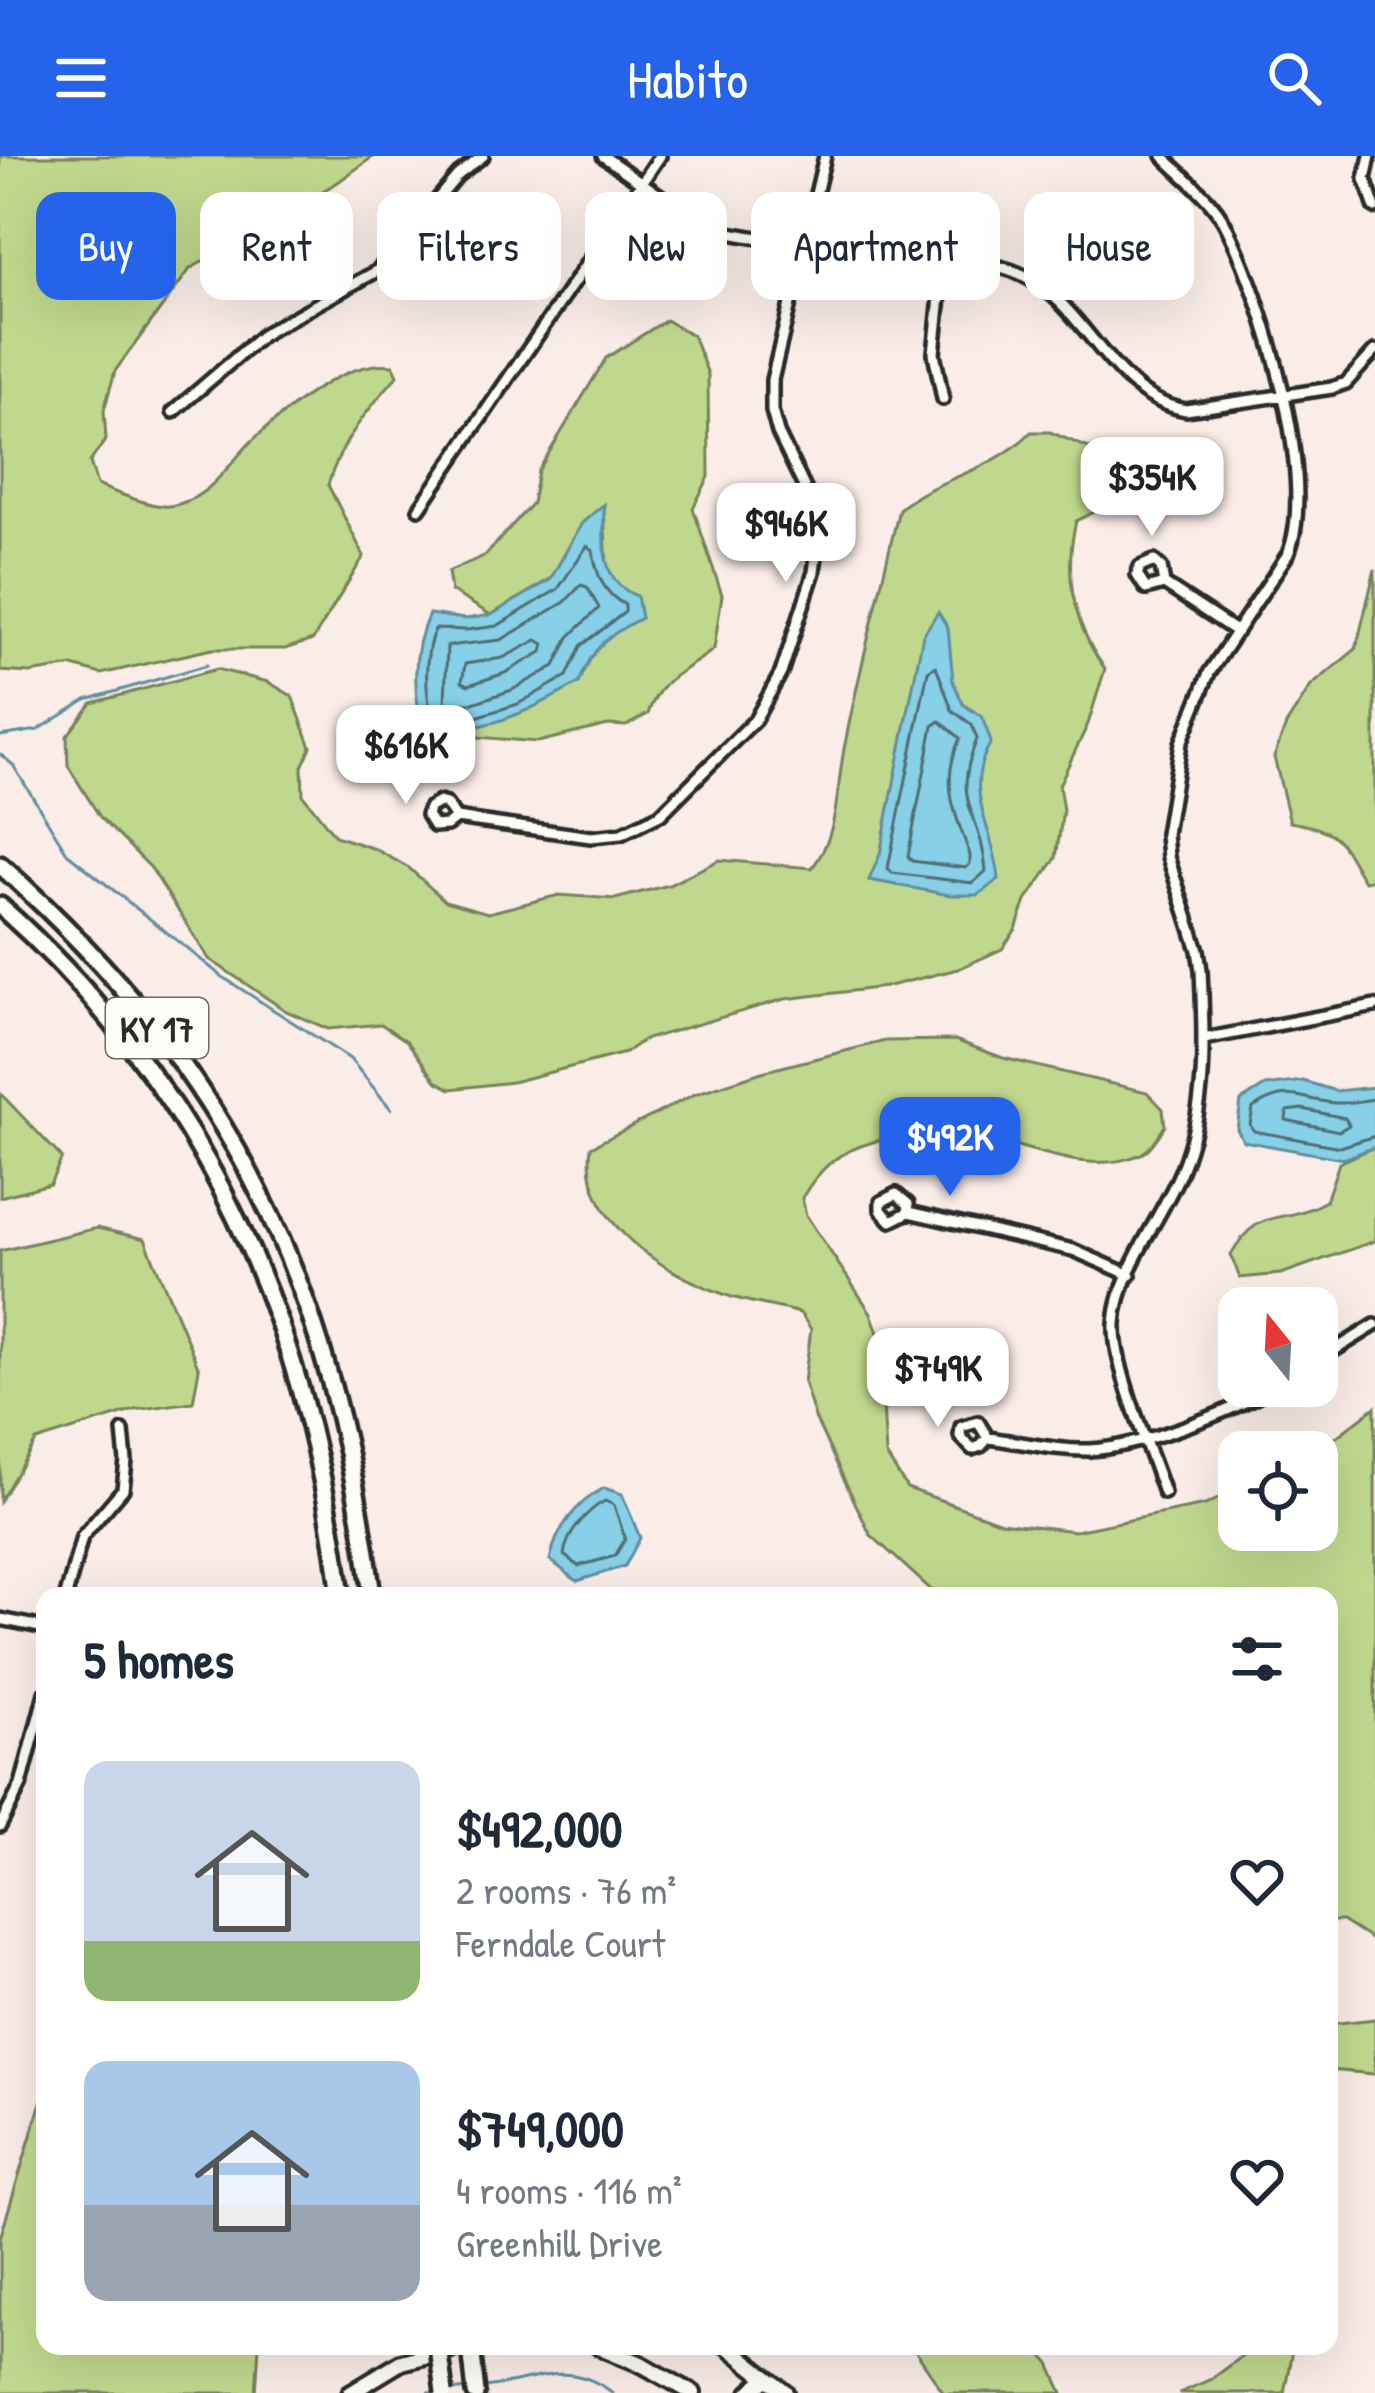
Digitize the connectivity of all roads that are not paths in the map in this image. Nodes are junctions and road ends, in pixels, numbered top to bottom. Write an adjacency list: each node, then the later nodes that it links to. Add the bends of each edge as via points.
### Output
1 (483, 156): 17 (street, via 377,271 265,333)
2 (602, 156): 7 (street)
3 (661, 156): 7 (street)
4 (825, 156): 8 (street)
5 (1163, 156): 15 (street, via 1225,222)
6 (1370, 156): 9 (street, via 1365,179)
7 (642, 184): 10 (street, via 710,228); 18 (street)
8 (816, 192)
9 (1375, 208)
10 (751, 235)
11 (1000, 269): 15 (street, via 1033,282 1083,323 1150,400 1186,410)
12 (790, 300): 21 (street, via 772,411 818,540 766,702 736,742 645,825 621,834)
13 (940, 300): 16 (street, via 934,353)
14 (1375, 351): 15 (street, via 1346,383)
15 (1284, 396): 20 (street, via 1297,528)
16 (943, 400)
17 (173, 412)
18 (419, 509)
19 (1164, 584): 20 (street)
20 (1237, 632): 25 (street, via 1188,720 1168,806 1174,881 1198,950)
21 (456, 818)
22 (0, 865): 37 (main road, KY 17, via 144,1012 260,1191 337,1396)
23 (0, 906): 36 (main road, KY 17, via 122,1034 235,1210 300,1381)
24 (1375, 1006): 25 (street)
25 (1204, 1040): 27 (street, via 1196,1129)
26 (909, 1212): 27 (street, via 1073,1250)
27 (1130, 1275): 32 (street, via 1115,1335)
28 (1375, 1325): 29 (street)
29 (1338, 1347)
30 (1237, 1407): 32 (street)
31 (123, 1431): 35 (street, via 123,1489 82,1537)
32 (1145, 1437): 33 (street, via 1091,1450); 34 (street)
33 (988, 1438)
34 (1164, 1493)
35 (69, 1587)
36 (340, 1587)
37 (371, 1587)
38 (0, 1619): 39 (street)
39 (36, 1626)
40 (36, 1728): 41 (street)
41 (0, 1826)
42 (430, 2355): 48 (main road, via 401,2362)
43 (439, 2355): 49 (main road, bridge)
44 (469, 2355): 50 (main road)
45 (620, 2355): 51 (main road)
46 (738, 2355): 47 (main road)
47 (767, 2378): 52 (main road); 53 (main road)
48 (350, 2393)
49 (444, 2393)
50 (476, 2393)
51 (693, 2393)
52 (750, 2393)
53 (787, 2393)

